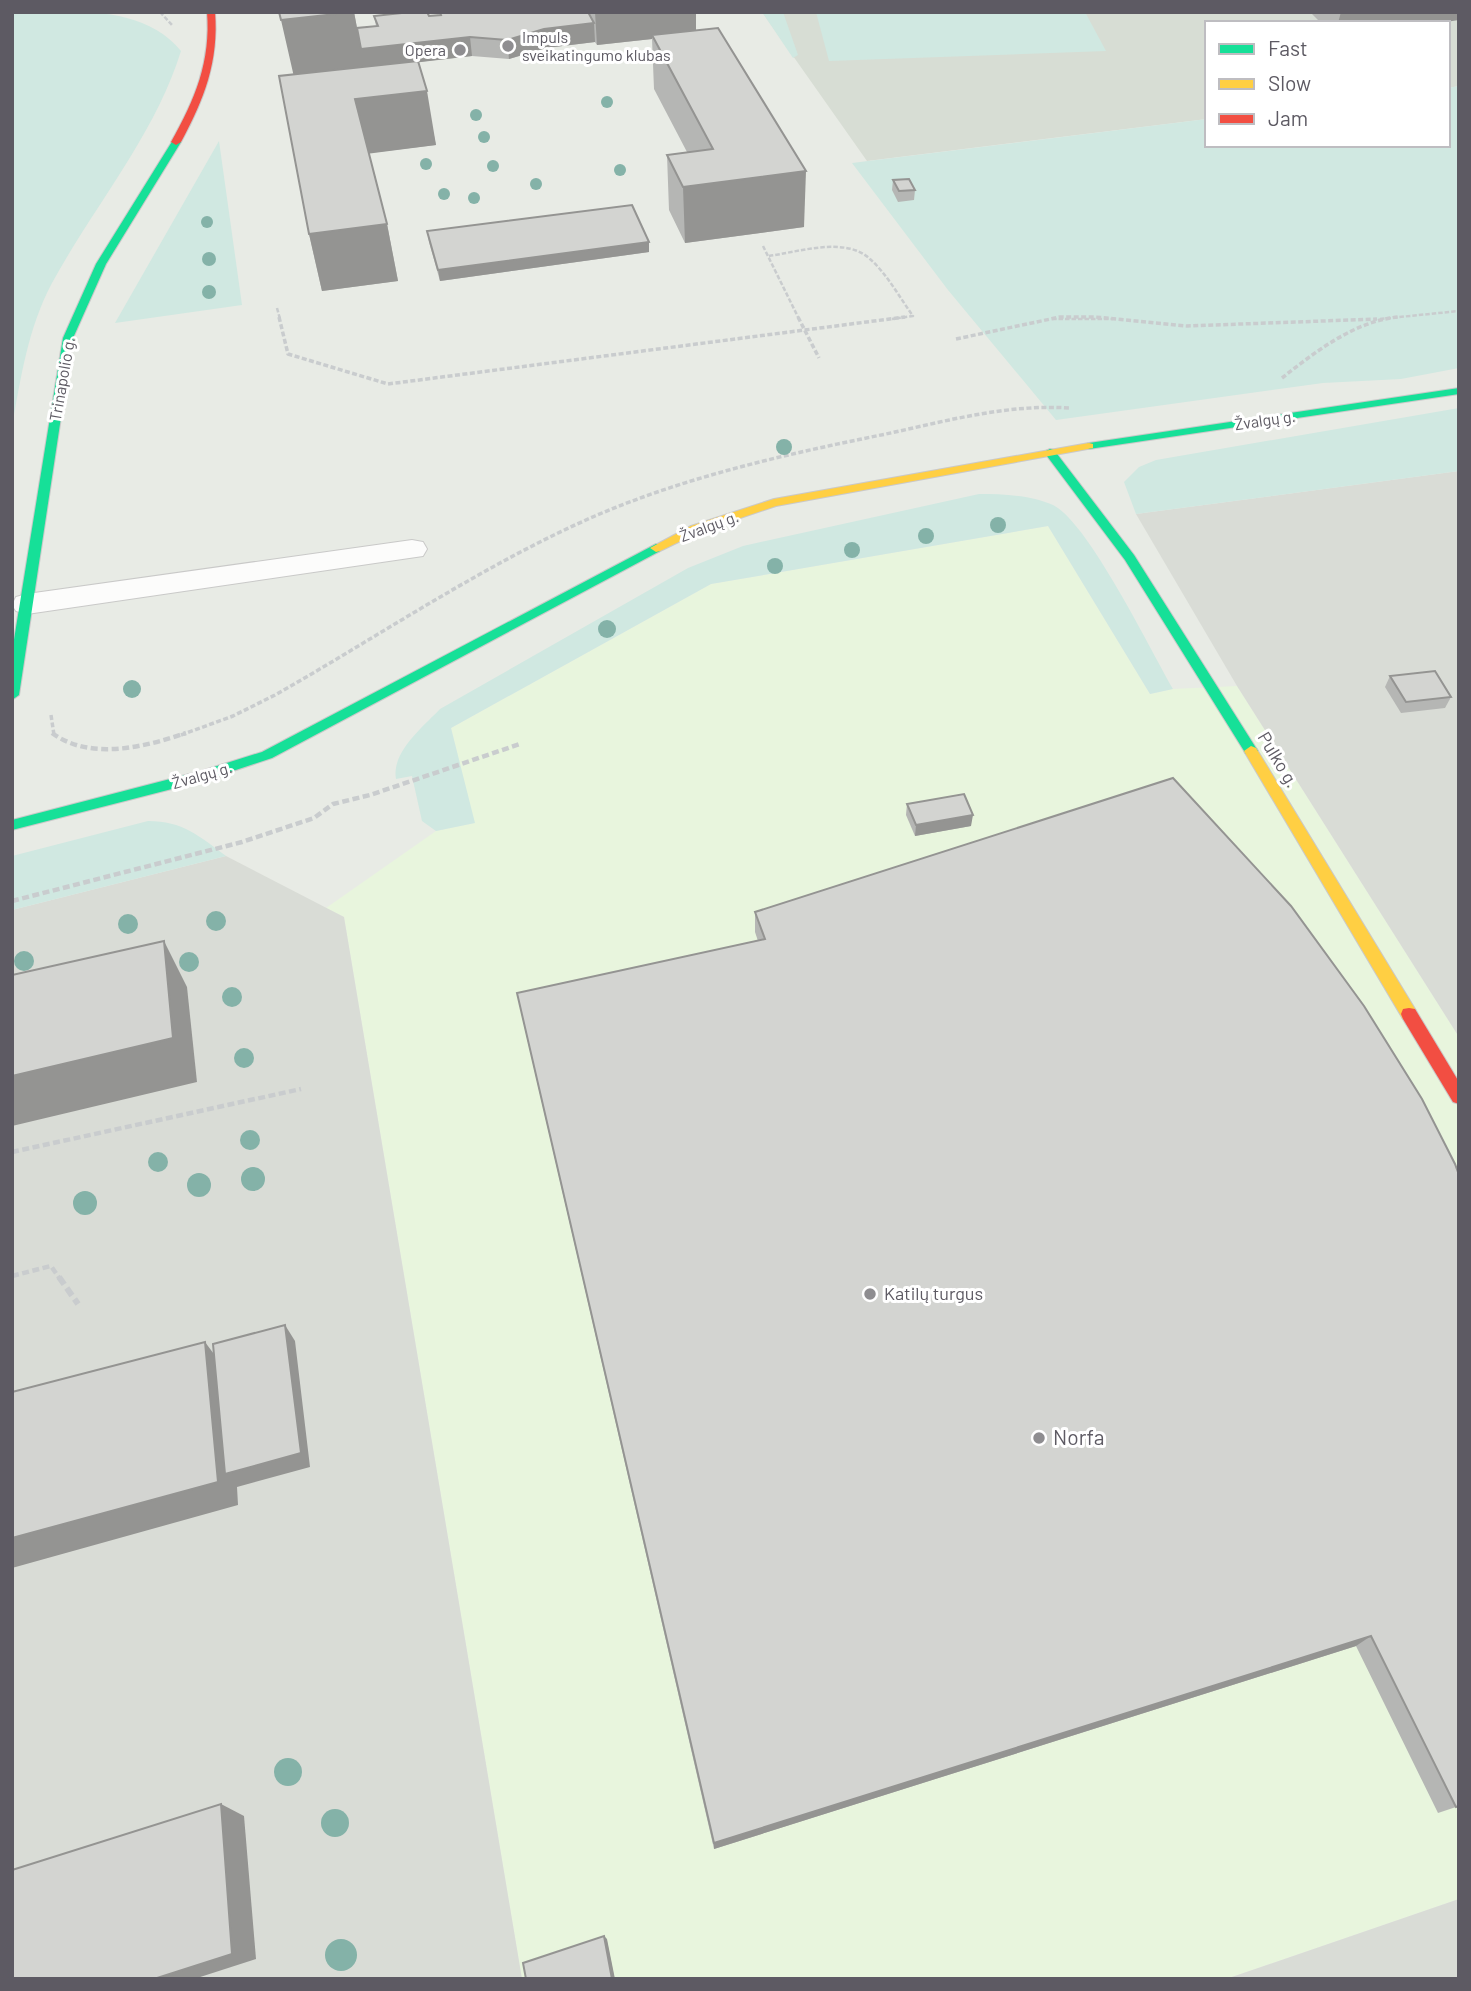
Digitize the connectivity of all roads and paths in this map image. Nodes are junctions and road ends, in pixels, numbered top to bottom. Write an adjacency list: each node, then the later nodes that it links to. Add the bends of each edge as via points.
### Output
1 (211, 12): 14 (street, Trinapolio g., via 216,49 196,107 107,253 68,338)
2 (763, 246): 3 (path)
3 (769, 256): 7 (path); 7 (path, via 833,247 863,252 913,316)
4 (277, 308): 7 (path, via 288,354 388,384)
5 (1459, 312): 6 (path)
6 (1377, 319): 8 (path, via 1186,326 1060,317); 10 (path, via 1315,352)
7 (806, 331): 9 (path)
8 (956, 339)
9 (819, 358)
10 (1276, 383)
11 (1459, 391): 12 (street, Žvalgų g.)
12 (1050, 452): 19 (street, Žvalgų g., via 774,503 695,529 267,755); 22 (street, Pulko g., via 1118,539)
13 (412, 549): 14 (street)
14 (27, 604): 15 (street, Trinapolio g.)
15 (12, 695)
16 (52, 705): 18 (path, via 52,734 67,744)
17 (520, 744): 20 (path, via 333,804 314,818 242,842)
18 (121, 750)
19 (12, 825)
20 (12, 901)
21 (301, 1089): 23 (path)
22 (1459, 1097)
23 (12, 1152)
24 (12, 1276): 25 (path, via 51,1266)
25 (78, 1304)

